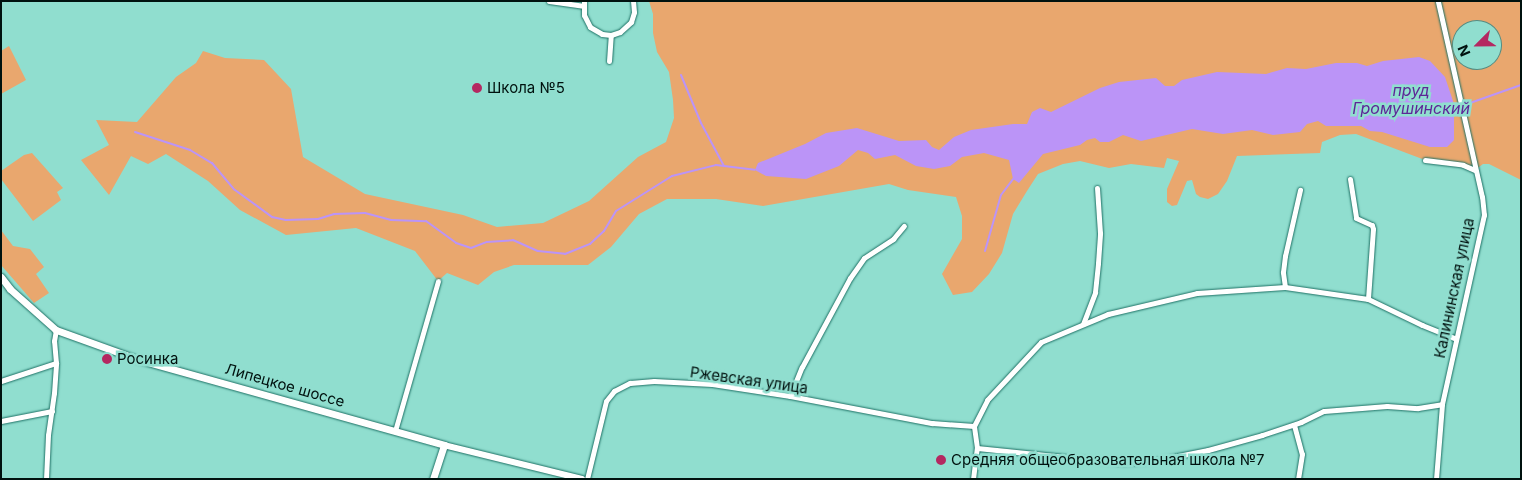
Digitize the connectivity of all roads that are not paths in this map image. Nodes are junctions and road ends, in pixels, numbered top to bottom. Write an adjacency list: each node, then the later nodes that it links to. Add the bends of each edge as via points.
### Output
1 (549, 1): 4 (street)
2 (633, 1): 5 (street, via 631,22)
3 (1438, 1): 8 (street, Калининская улица)
4 (584, 4): 5 (street, via 584,15 590,27)
5 (611, 35): 6 (street)
6 (609, 61)
7 (1425, 160): 8 (street, via 1463,165)
8 (1475, 170): 19 (street, Калининская улица, via 1484,215)
9 (1350, 179): 16 (street, via 1356,218 1374,229)
10 (1097, 188): 17 (street, via 1098,263 1095,292)
11 (1300, 190): 15 (street, via 1285,256)
12 (904, 226): 22 (street, via 893,239 864,258 850,278)
13 (1, 278): 18 (main road, Липецкое шоссе)
14 (438, 281): 28 (street)
15 (1285, 287): 16 (street); 17 (street, via 1197,293 1108,314)
16 (1368, 299): 19 (street)
17 (1083, 324): 27 (street, via 1042,342 987,400)
18 (56, 330): 20 (street); 28 (main road, Липецкое шоссе, via 140,360)
19 (1456, 338): 23 (street, Калининская улица)
20 (56, 363): 21 (street); 24 (street)
21 (1, 380)
22 (790, 396): 27 (street, Ржевская улица, via 932,423); 34 (street, Ржевская улица, via 712,384 630,383 614,391 606,401)
23 (1442, 404): 26 (street, via 1324,412); 37 (street, Калининская улица)
24 (52, 410): 25 (street); 31 (street)
25 (2, 420)
26 (1294, 425): 30 (street, via 1208,450 1153,461 1123,463); 36 (street, via 1302,454)
27 (974, 426): 30 (street)
28 (395, 431): 29 (main road, Липецкое шоссе)
29 (444, 445): 32 (main road); 33 (street, Липецкое шоссе)
30 (977, 448): 35 (street)
31 (46, 479)
32 (433, 479)
33 (582, 479)
34 (587, 479)
35 (973, 479)
36 (1298, 479)
37 (1436, 479)

